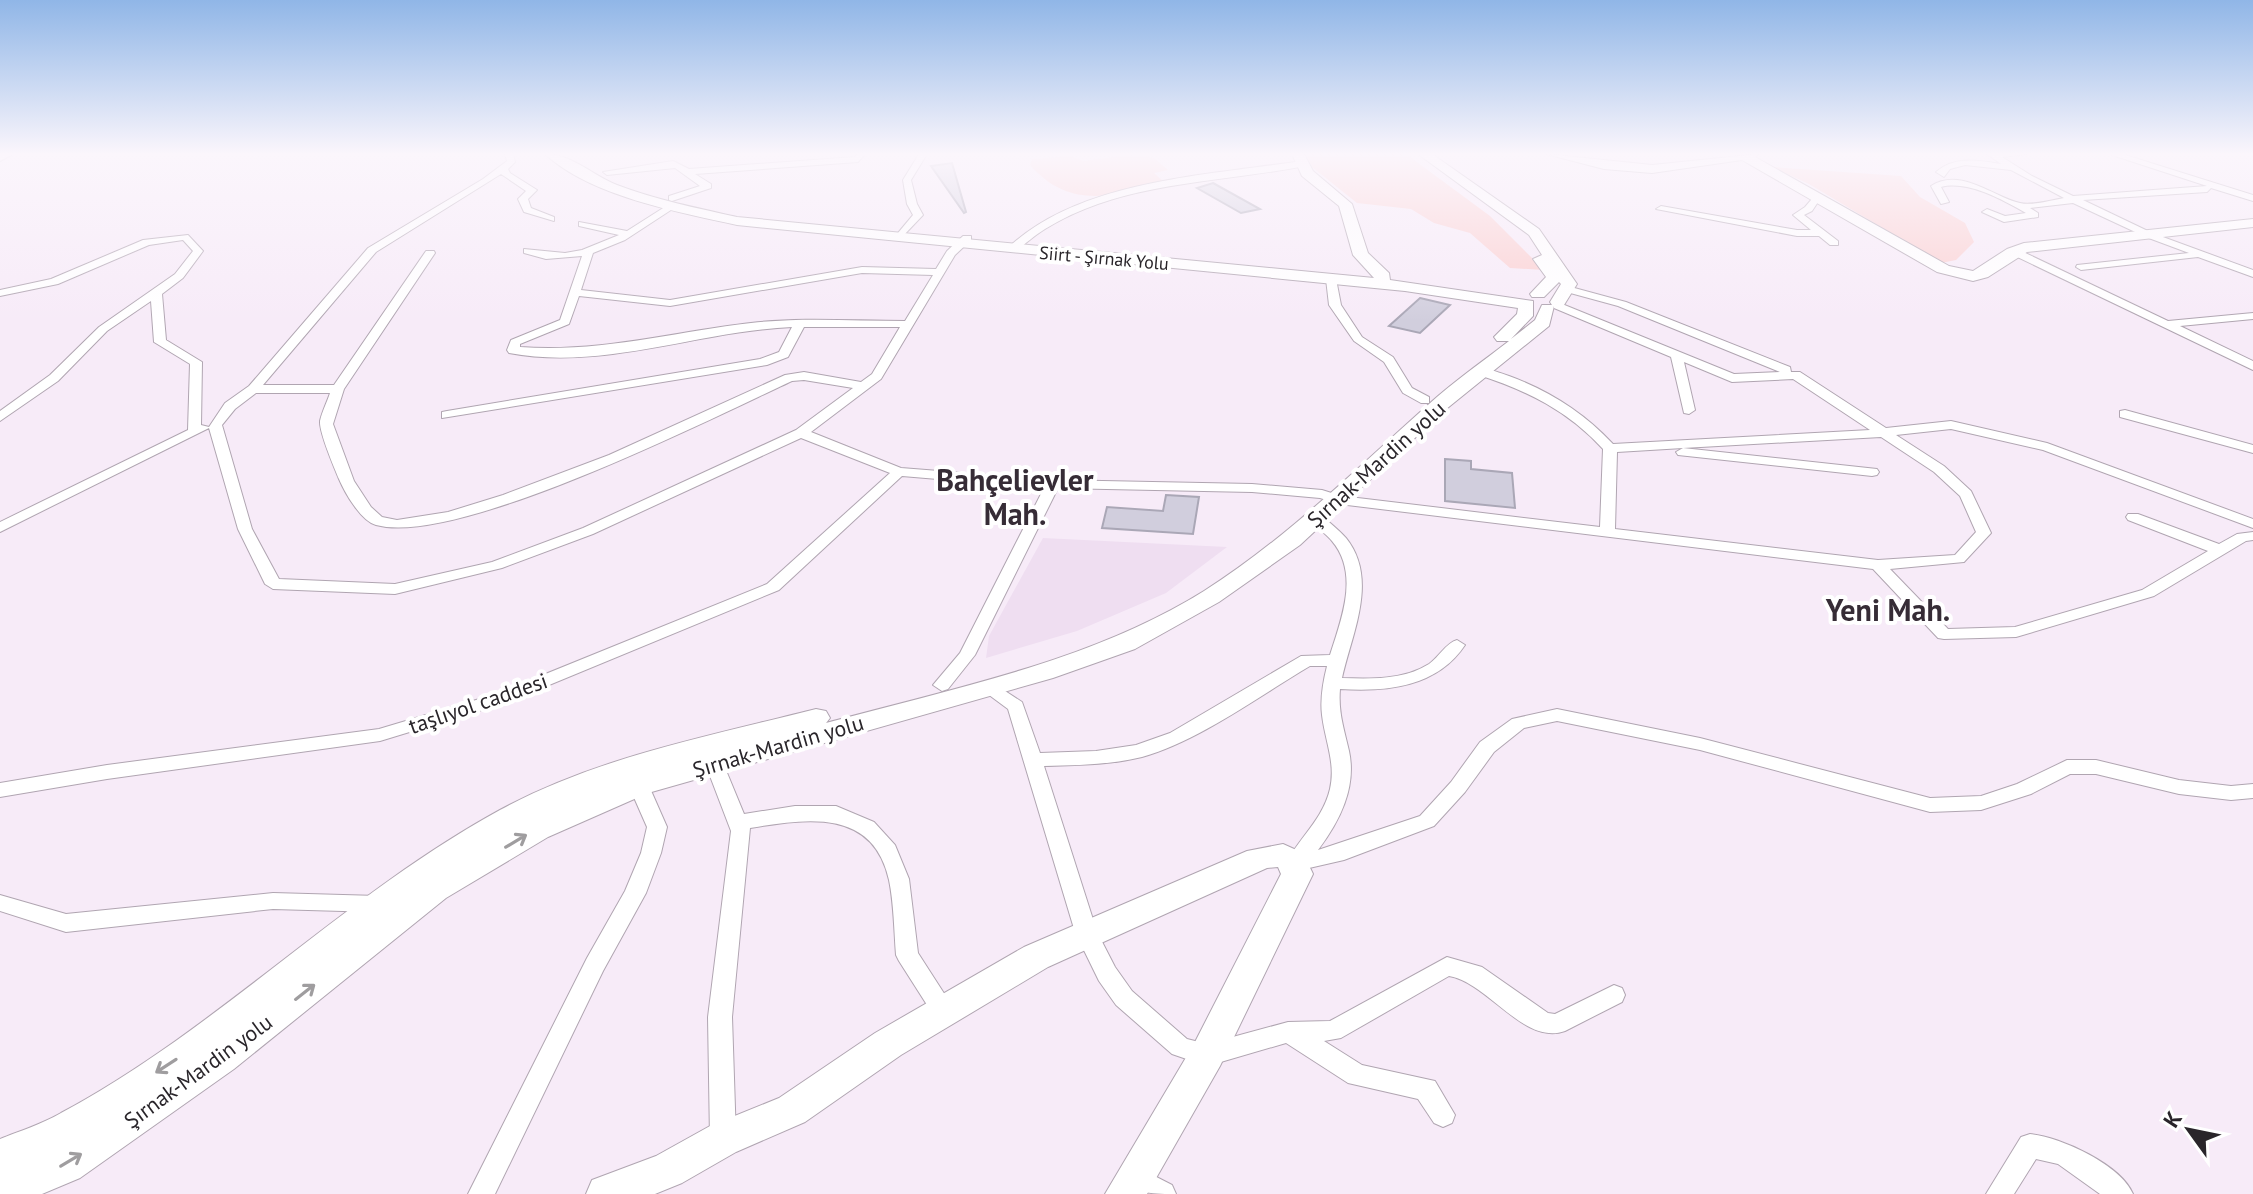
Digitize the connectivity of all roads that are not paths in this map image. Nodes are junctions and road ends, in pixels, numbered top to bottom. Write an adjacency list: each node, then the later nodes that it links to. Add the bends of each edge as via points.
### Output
1 (436, 210): 50 (street, via 372,250)
2 (527, 210): 17 (street)
3 (661, 210): 22 (street)
4 (698, 210): 24 (street, Siirt - Şırnak Yolu, via 737,221)
5 (709, 210): 20 (street, Siirt - Şırnak Yolu)
6 (915, 210): 20 (street, via 918,215)
7 (1073, 210): 26 (street)
8 (1347, 210): 36 (street, via 1361,255)
9 (1493, 210): 40 (street, via 1552,270)
10 (1503, 210): 40 (street, via 1534,232 1569,284)
11 (1665, 210): 21 (street)
12 (1808, 210): 21 (street, via 1798,215)
13 (1841, 210): 29 (street, via 1959,274 1975,277 1989,272)
14 (2027, 210): 16 (street, via 2035,215 2004,219)
15 (2098, 210): 23 (street)
16 (1987, 212)
17 (551, 219)
18 (2253, 223): 23 (street)
19 (582, 224): 22 (street)
20 (903, 233): 24 (street, Siirt - Şırnak Yolu)
21 (1821, 233): 25 (street)
22 (628, 234): 28 (street)
23 (2149, 235): 29 (street); 31 (street)
24 (963, 241): 26 (street, Siirt - Şırnak Yolu); 33 (street)
25 (1834, 243)
26 (1015, 246): 35 (street, Siirt - Şırnak Yolu); 36 (street, Siirt - Şırnak Yolu)
27 (528, 251): 28 (street, via 544,258)
28 (589, 251): 39 (street)
29 (2013, 251): 44 (street)
30 (430, 253): 51 (street)
31 (2197, 255): 32 (street); 34 (street)
32 (2081, 267)
33 (940, 272): 39 (street, via 862,270 670,303); 43 (street)
34 (2253, 274)
35 (1331, 279): 36 (street, Siirt - Şırnak Yolu); 52 (street, via 1335,305 1358,339 1389,360 1407,390)
36 (1382, 280): 40 (street, Siirt - Şırnak Yolu)
37 (0, 293): 38 (street, via 54,282 147,242 185,237 198,251 179,276)
38 (156, 293): 56 (street, via 103,329 54,378); 58 (street, via 160,342 196,362)
39 (578, 293): 42 (street, via 565,322 515,342 513,350 602,353)
40 (1544, 301): 45 (street); 47 (street, Şırnak-Mardin yolu, via 1543,322); 48 (street, via 1622,304); 52 (street, Şırnak-Mardin yolu)
41 (2253, 316): 44 (street)
42 (800, 323): 43 (street); 55 (street, via 784,354 763,362)
43 (909, 324): 49 (street, via 877,376)
44 (2168, 325): 46 (street)
45 (1676, 355): 48 (street, via 1732,378); 53 (street)
46 (2253, 366)
47 (1483, 372): 62 (street, via 1551,396); 67 (street, Şırnak-Mardin yolu)
48 (1796, 375): 59 (street)
49 (864, 386): 51 (street, via 789,378 614,458 508,498 450,516 397,524 377,521 347,481 326,424); 60 (street)
50 (253, 389): 51 (street); 57 (street)
51 (338, 389)
52 (1425, 400): 67 (street, Şırnak-Mardin yolu)
53 (1689, 410)
54 (2125, 414): 63 (street)
55 (447, 415)
56 (0, 417)
57 (215, 425): 58 (street); 60 (street, via 245,529 273,584 395,589 497,565 588,531)
58 (194, 430): 70 (street)
59 (1885, 432): 61 (street); 69 (street, via 1951,425 2027,441); 74 (street, via 1966,494 1984,533 1959,559)
60 (801, 433): 64 (street)
61 (1648, 446): 62 (street); 65 (street)
62 (1610, 448): 71 (street)
63 (2253, 449)
64 (899, 472): 66 (street); 83 (street, taşlıyol caddesi, via 773,587 502,698 380,735)
65 (1872, 472)
66 (1053, 484): 67 (street, via 1252,488); 78 (street, via 967,655)
67 (1326, 504): 71 (street); 76 (street, via 1332,530 1355,570 1352,620); 78 (street, Şırnak-Mardin yolu, via 1114,632 1032,663); 79 (street, Şırnak-Mardin yolu, via 1211,597 1126,643)
68 (2133, 517): 73 (street)
69 (2253, 524)
70 (0, 528)
71 (1607, 532): 74 (street)
72 (2253, 536): 73 (street)
73 (2220, 550): 74 (street, via 2148,593 2016,632 1944,634)
74 (1878, 565)
75 (1457, 645): 77 (street, via 1448,661 1421,674 1388,682)
76 (1337, 661): 77 (street); 80 (street, via 1307,660 1176,737 1139,751)
77 (1334, 683): 86 (street, via 1330,705 1342,763 1338,792 1323,832)
78 (942, 685): 82 (street, Şırnak-Mardin yolu)
79 (990, 689): 80 (street, via 1016,706); 81 (street, Şırnak-Mardin yolu)
80 (1033, 760): 90 (street)
81 (714, 763): 82 (street, Şırnak-Mardin yolu); 85 (street)
82 (634, 776): 88 (street, Şırnak-Mardin yolu, via 512,817); 89 (street, Şırnak-Mardin yolu, one-way to 82, via 435,889); 100 (street, via 657,827 651,853)
83 (0, 790)
84 (2253, 791): 86 (street, via 2179,787 2096,767 2067,767 1981,803 1930,805 1700,744 1557,715 1518,723 1487,747 1427,821)
85 (740, 822): 92 (street, via 836,813 867,827 888,850 899,879 907,955); 96 (street, via 720,1017)
86 (1296, 863): 90 (street, via 1288,856 1271,855); 94 (street, via 1297,874 1285,900)
87 (0, 903): 88 (street, via 66,923 273,901)
88 (381, 904): 89 (street); 97 (street, Şırnak-Mardin yolu, one-way to 97, via 215,1034 74,1126)
89 (411, 908): 99 (street, Şırnak-Mardin yolu, one-way to 89, via 66,1165 221,1058)
90 (1086, 932): 92 (street); 94 (street, via 1124,998 1180,1047)
91 (1614, 995): 93 (street, via 1557,1024 1545,1023 1476,974 1447,966 1333,1031)
92 (944, 1012): 96 (street, via 792,1110)
93 (1288, 1032): 94 (street); 95 (street, via 1357,1075 1426,1089)
94 (1207, 1055): 98 (street)
95 (1443, 1115)
96 (723, 1139): 101 (street, via 668,1170)
97 (0, 1158)
98 (1141, 1189)
99 (0, 1192)
100 (481, 1194)
101 (606, 1194)
102 (1999, 1194): 103 (street, via 2030,1146 2047,1146 2073,1158)
103 (2120, 1194)

